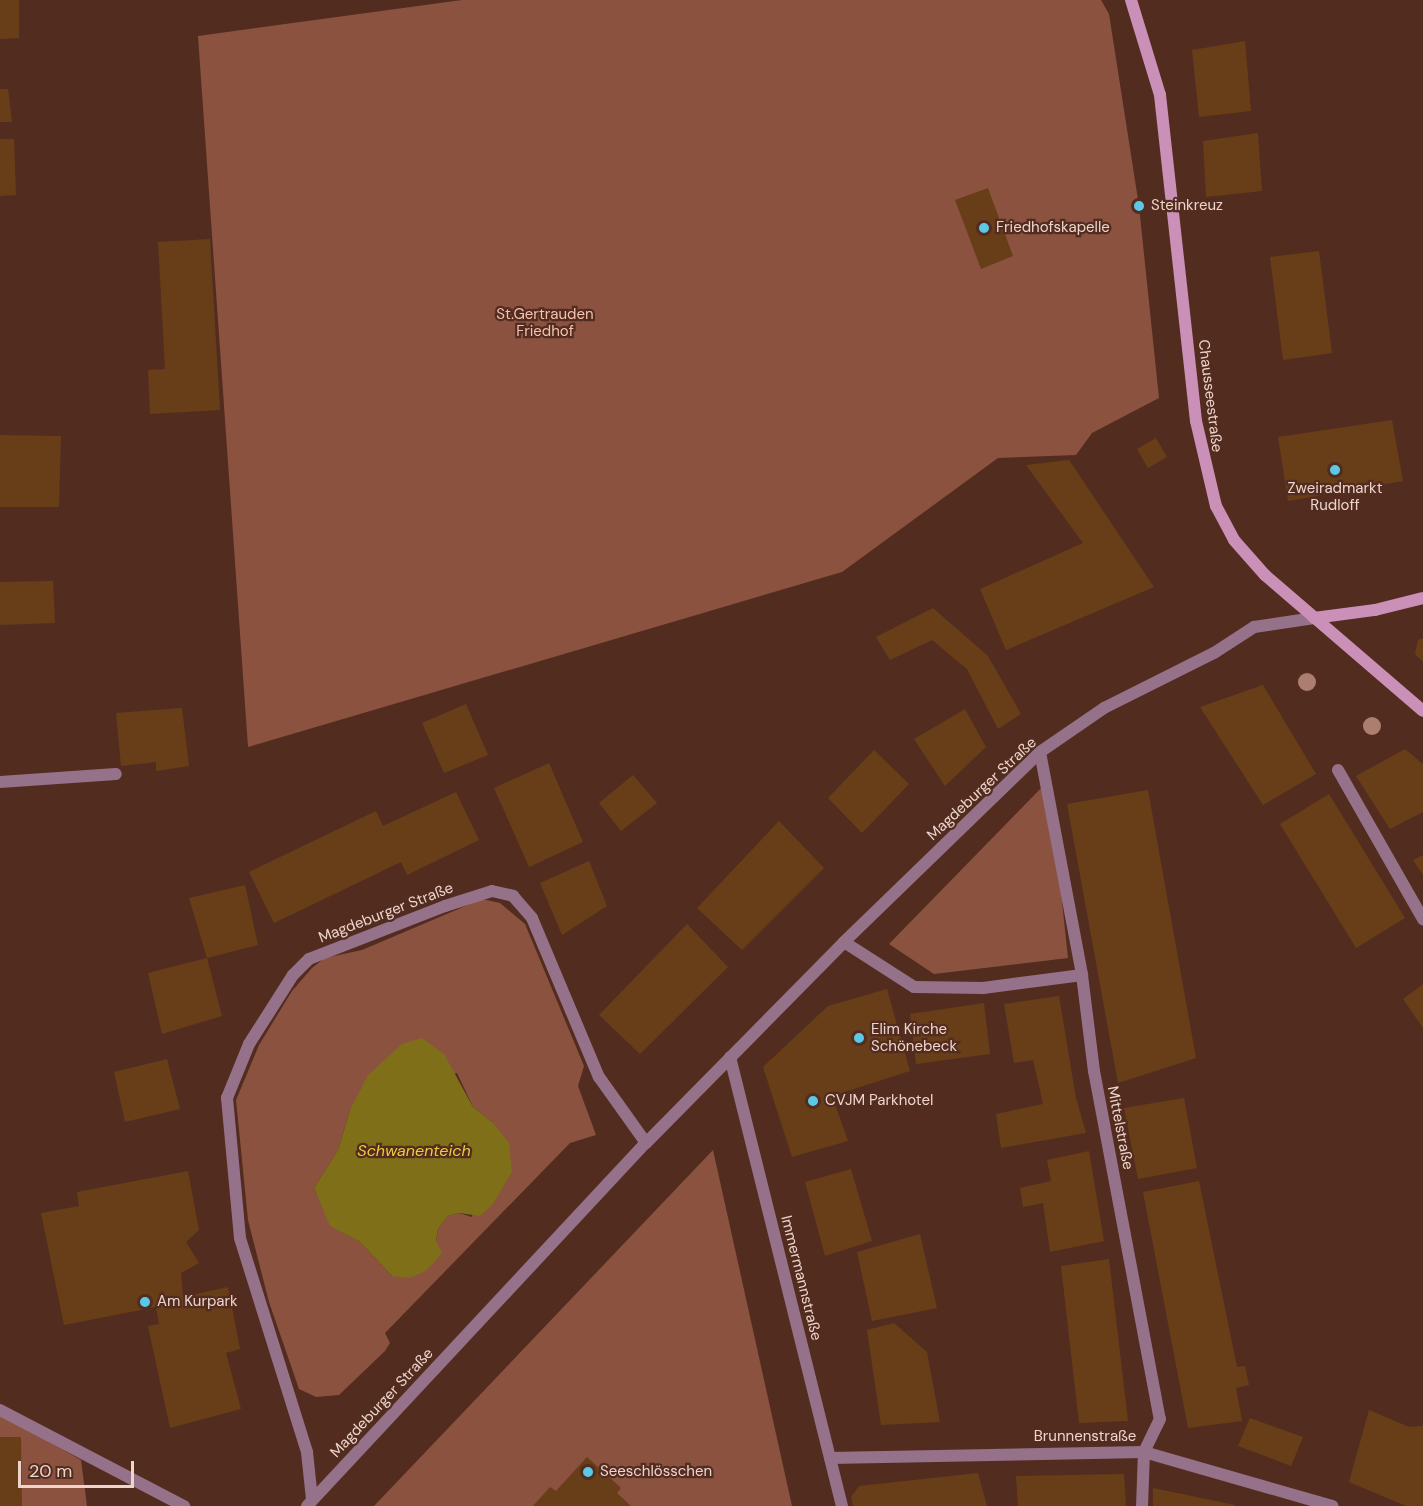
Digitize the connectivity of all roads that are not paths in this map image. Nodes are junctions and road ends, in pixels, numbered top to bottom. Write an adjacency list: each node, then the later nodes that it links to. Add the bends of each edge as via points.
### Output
1 (1131, 0): 3 (street, Chausseestraße, via 1160,95 1196,421 1209,484 1234,540 1265,575)
2 (1423, 598): 3 (street, Magdeburger Straße, via 1375,610)
3 (1314, 618): 4 (street, Chausseestraße); 5 (street, Magdeburger Straße, via 1254,627 1104,708)
4 (1423, 711)
5 (1040, 752): 10 (street, Magdeburger Straße); 11 (street, Mittelstraße)
6 (1338, 770): 9 (street)
7 (116, 774): 8 (street)
8 (0, 782)
9 (1423, 919)
10 (844, 942): 11 (street, via 914,987 983,988); 12 (street, Magdeburger Straße)
11 (1082, 975): 15 (street, Mittelstraße, via 1094,1071 1160,1419)
12 (730, 1057): 13 (street, Magdeburger Straße); 16 (street, Immermannstraße)
13 (646, 1143): 17 (street, Magdeburger Straße); 17 (street, Magdeburger Straße, via 599,1077 532,918 513,896 492,891 444,906 318,955 293,975 249,1044 226,1098 240,1238 307,1452)
14 (0, 1410): 18 (street)
15 (1144, 1452): 16 (street, Brunnenstraße); 20 (street, Mittelstraße); 21 (street, Brunnenstraße)
16 (830, 1458): 19 (street, Immermannstraße)
17 (310, 1503)
18 (184, 1506)
19 (842, 1506)
20 (1142, 1506)
21 (1332, 1506)

